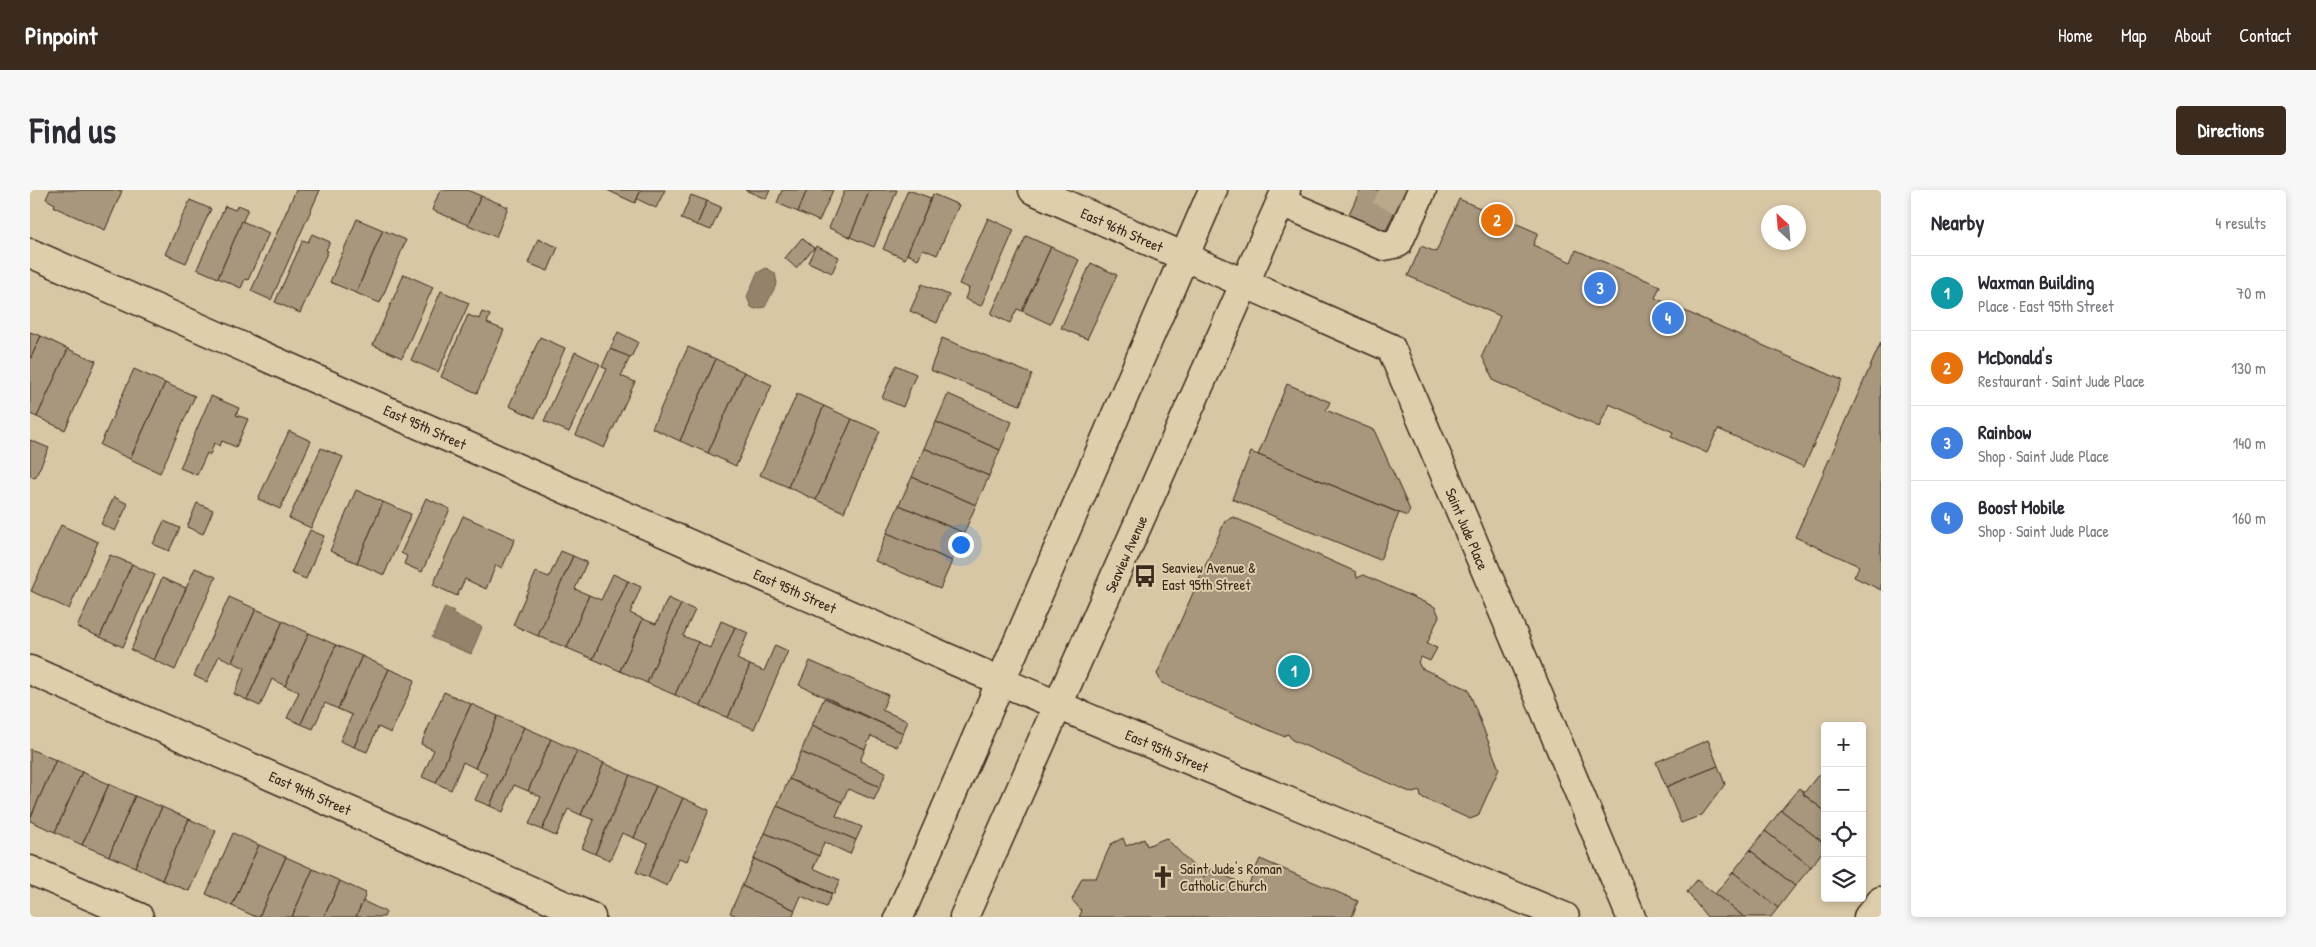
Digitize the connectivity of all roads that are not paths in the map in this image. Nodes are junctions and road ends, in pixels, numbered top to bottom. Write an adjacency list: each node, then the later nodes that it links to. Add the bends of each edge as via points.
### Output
1 (1033, 190): 6 (street, East 96th Street)
2 (1213, 190): 6 (street)
3 (1283, 196): 4 (street, via 1384,246 1398,243); 7 (street, Seaview Avenue)
4 (1412, 199)
5 (30, 253): 9 (street, East 95th Street)
6 (1184, 257): 7 (street, Saint Jude Place); 9 (street)
7 (1244, 284): 10 (street, Seaview Avenue); 18 (street, Saint Jude Place, via 1391,348)
8 (30, 670): 14 (street, East 94th Street)
9 (1000, 681): 10 (street, East 95th Street); 15 (street)
10 (1058, 706): 16 (street, Seaview Avenue); 17 (street, East 95th Street)
11 (30, 870): 13 (street)
12 (1881, 901): 19 (street)
13 (139, 917)
14 (591, 917)
15 (900, 917)
16 (964, 917)
17 (1565, 917)
18 (1631, 917)
19 (1868, 917)

